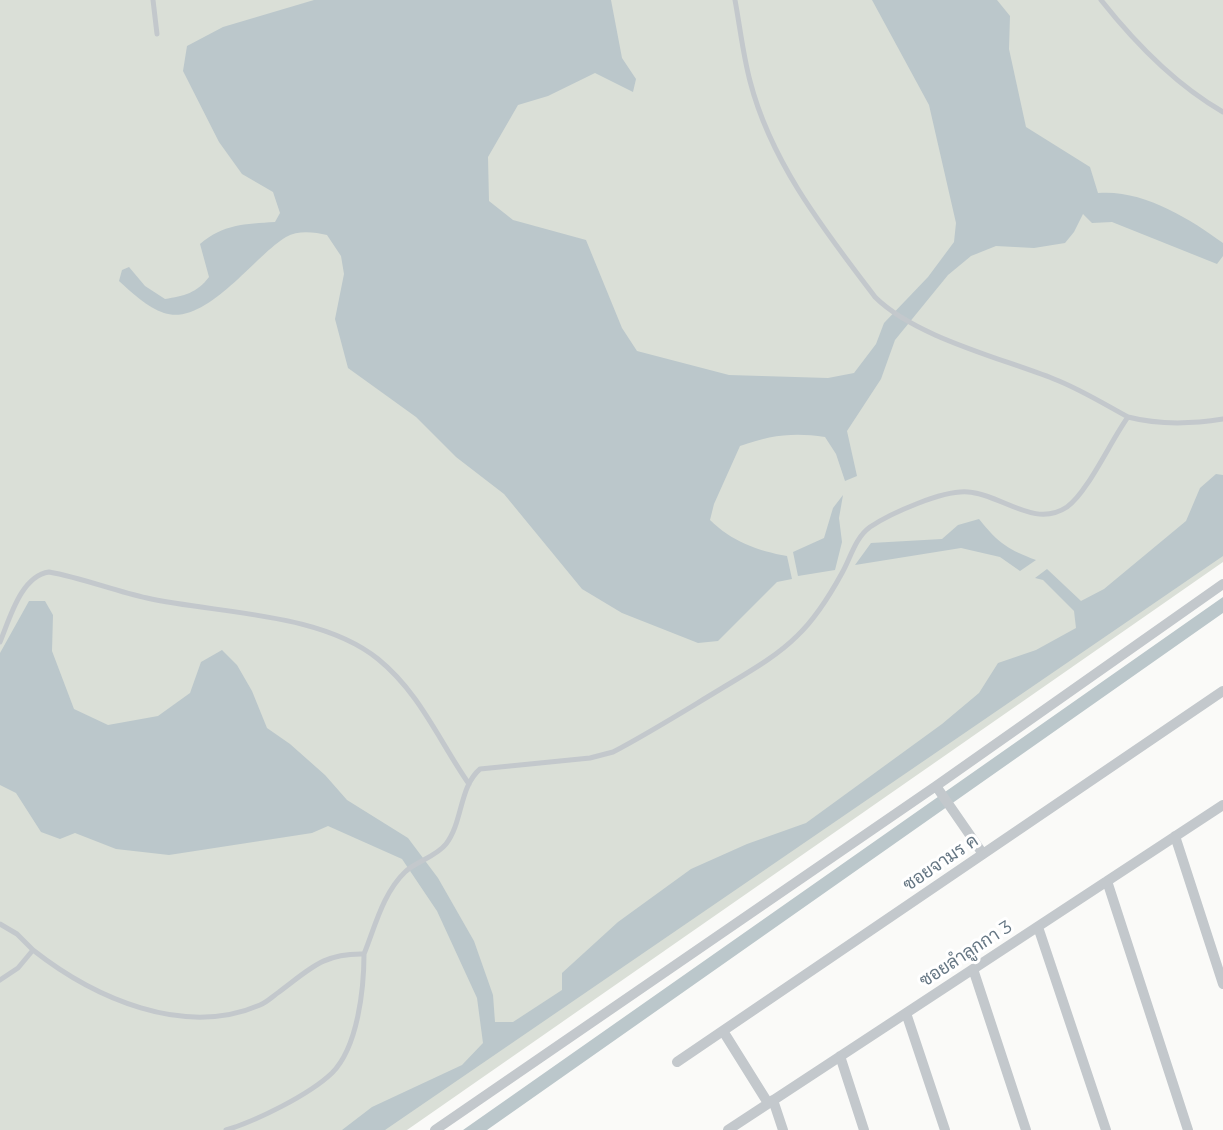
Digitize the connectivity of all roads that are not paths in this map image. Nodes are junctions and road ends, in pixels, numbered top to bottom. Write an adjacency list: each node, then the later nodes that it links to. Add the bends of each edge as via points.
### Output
1 (153, 0): 4 (lane)
2 (735, 0): 6 (lane, via 750,81 766,128 792,181 868,288 888,309 912,323 1058,380)
3 (1101, 0): 5 (lane, via 1138,44 1178,80)
4 (157, 34)
5 (1223, 112)
6 (1128, 417): 7 (lane, via 1175,423); 11 (lane, via 1080,491 1056,513 1027,513 983,495 950,492 871,527 854,546 829,596 797,637 755,668 613,752 590,758 480,769)
7 (1223, 419)
8 (1223, 584): 12 (street)
9 (0, 642): 11 (lane, via 25,588 40,573 50,572 146,598 310,625 361,646 402,681)
10 (1223, 691): 15 (street, ซอยจามร ค)
11 (469, 784): 20 (lane, via 449,838 434,855 406,870 395,884)
12 (936, 786): 15 (street); 30 (street)
13 (1223, 805): 14 (street, ซอยลำลูกกา 3)
14 (1174, 836): 16 (street, ซอยลำลูกกา 3); 23 (street)
15 (983, 854): 25 (street, ซอยจามร ค)
16 (1107, 881): 18 (street, ซอยลำลูกกา 3); 37 (street)
17 (0, 924): 19 (lane)
18 (1038, 927): 21 (street, ซอยลำลูกกา 3); 36 (street)
19 (33, 950): 20 (lane, via 107,996 150,1011 189,1017 224,1016 261,1005 326,958); 22 (lane, via 18,968)
20 (364, 954): 29 (lane, via 360,1009 333,1072 249,1123)
21 (973, 969): 24 (street, ซอยลำลูกกา 3); 35 (street)
22 (0, 980)
23 (1223, 984)
24 (906, 1013): 26 (street, ซอยลำลูกกา 3); 34 (street)
25 (723, 1031): 27 (street, ซอยจามร ค); 28 (street)
26 (840, 1056): 28 (street, ซอยลำลูกกา 3); 33 (street)
27 (677, 1062)
28 (770, 1102): 31 (street, ซอยลำลูกกา 3); 32 (street)
29 (226, 1130)
30 (435, 1130)
31 (728, 1130)
32 (783, 1130)
33 (864, 1130)
34 (945, 1130)
35 (1026, 1130)
36 (1106, 1130)
37 (1188, 1130)

